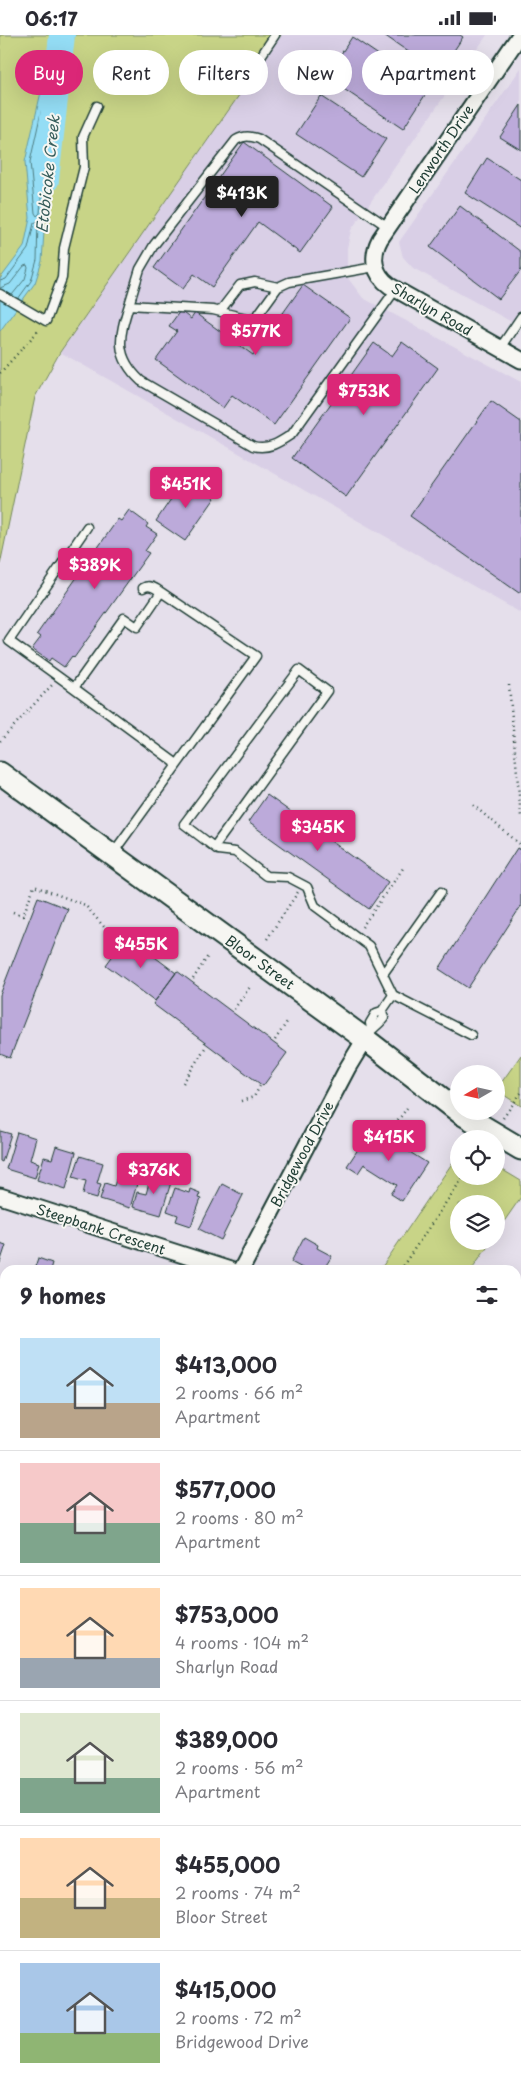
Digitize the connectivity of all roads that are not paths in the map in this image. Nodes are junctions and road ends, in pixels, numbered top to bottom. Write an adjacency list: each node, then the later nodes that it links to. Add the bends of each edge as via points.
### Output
1 (275, 35): 3 (lane)
2 (520, 35): 5 (street, Lenworth Drive)
3 (265, 50)
4 (97, 106): 9 (lane, via 83,137 84,167 64,248 62,278 46,321)
5 (384, 233): 6 (street, via 374,255); 10 (lane, via 259,139 242,137 236,140 154,245 140,269)
6 (375, 267): 7 (lane, via 314,276); 8 (street, Sharlyn Road, via 385,282)
7 (278, 287): 11 (lane, via 255,282 240,285); 11 (lane, via 254,319)
8 (396, 289): 10 (lane, via 292,434 266,448 253,447 132,373 120,349 122,326); 13 (street, Sharlyn Road)
9 (0, 294)
10 (129, 305): 11 (lane)
11 (220, 311)
12 (521, 317): 13 (lane)
13 (500, 348): 14 (street, Sharlyn Road)
14 (521, 360)
15 (87, 527): 20 (lane, via 8,641)
16 (143, 589): 17 (lane, via 147,586)
17 (161, 592): 19 (lane, via 137,627); 21 (lane, via 256,656)
18 (128, 611): 19 (lane)
19 (124, 618): 20 (lane)
20 (74, 688): 21 (lane)
21 (178, 764): 24 (lane)
22 (0, 773): 24 (main road, Bloor Street)
23 (214, 847): 23 (lane, via 184,824 299,669 327,691); 26 (lane, via 235,852 266,876 288,877 307,887 315,906 369,946)
24 (112, 854): 28 (main road, Bloor Street)
25 (441, 892): 26 (lane)
26 (383, 974): 27 (lane)
27 (393, 995): 28 (lane, via 382,1011 384,1018); 29 (lane)
28 (368, 1034): 30 (main road, Bloor Street, via 462,1114); 33 (street, Bridgewood Drive)
29 (471, 1035)
30 (521, 1149)
31 (0, 1196): 32 (street, Steepbank Crescent)
32 (214, 1265)
33 (244, 1265)

